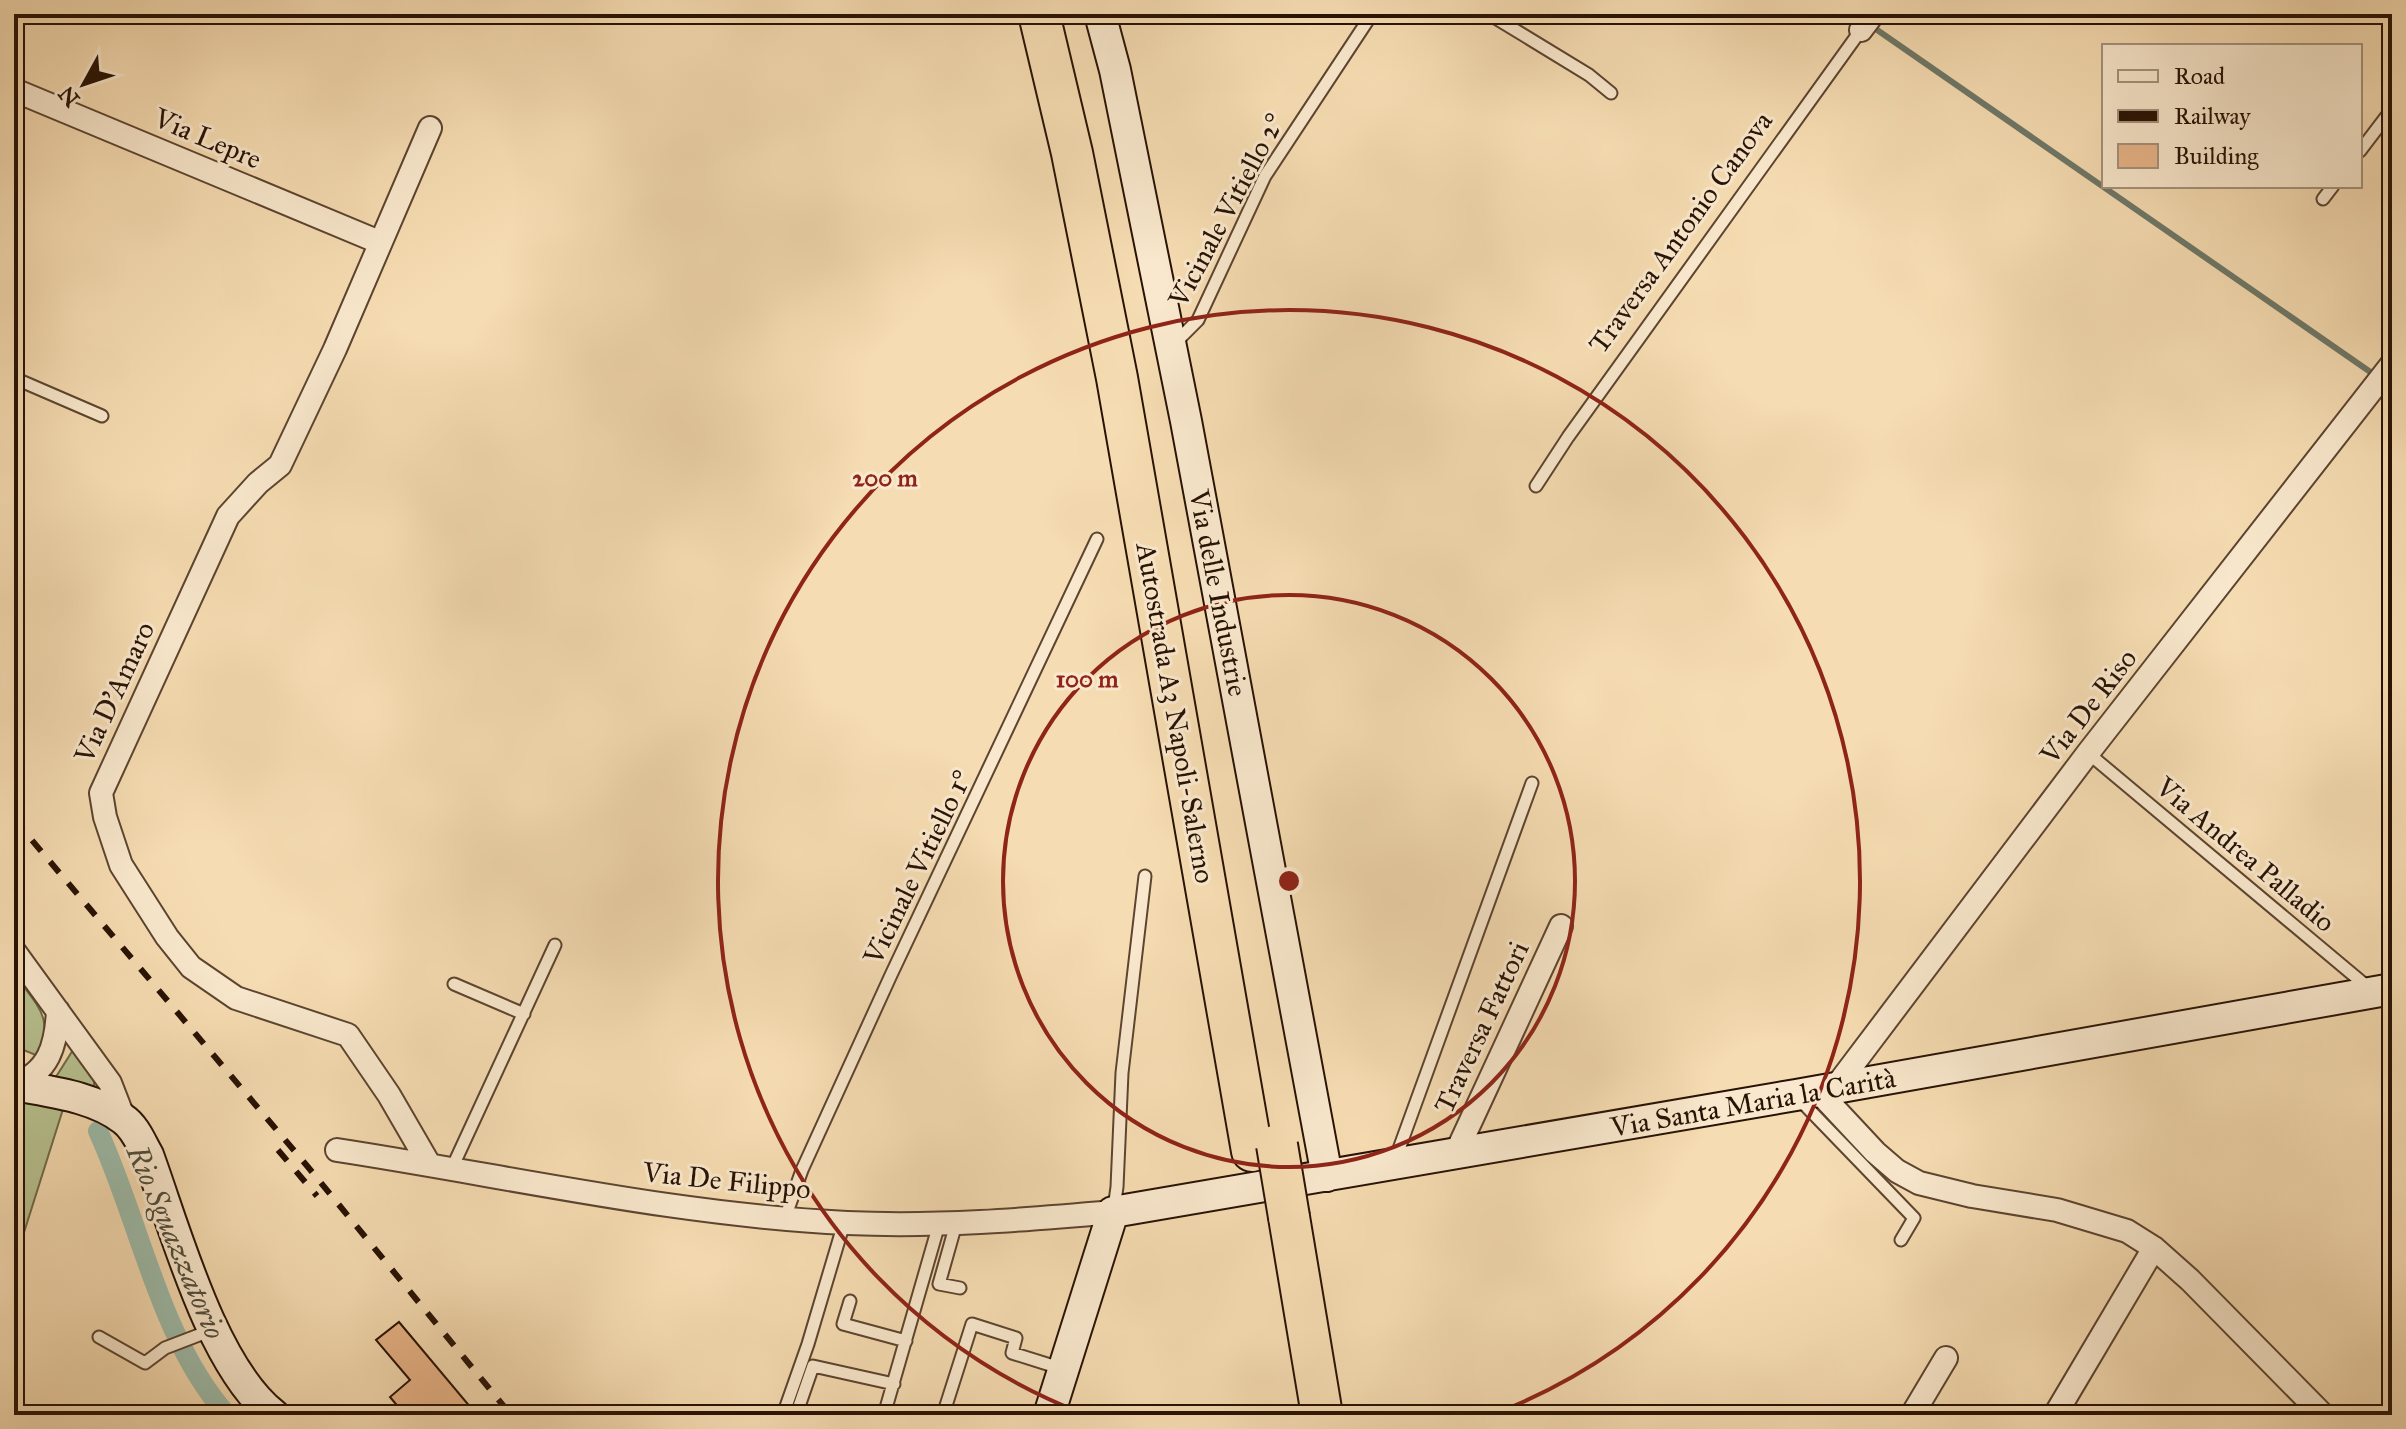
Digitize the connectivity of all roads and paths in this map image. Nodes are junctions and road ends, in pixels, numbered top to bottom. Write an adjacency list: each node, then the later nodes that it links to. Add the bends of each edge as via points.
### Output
1 (1039, 14): 34 (highway, Autostrada A3 Napoli-Salerno, via 1117,378)
2 (1066, 14): 34 (highway, Autostrada A3 Napoli-Salerno, via 1099,150)
3 (1100, 14): 15 (street, Via delle Industrie)
4 (1372, 14): 15 (lane, Vicinale Vitiello 2°, via 1265,176 1198,320)
5 (1489, 14): 8 (lane)
6 (1867, 22): 19 (lane, Traversa Antonio Canova)
7 (14, 90): 14 (street, Via Lepre)
8 (1611, 93)
9 (2392, 109): 11 (lane)
10 (430, 128): 14 (street, Via D'Amaro)
11 (2362, 148)
12 (2331, 188): 13 (lane)
13 (2323, 199)
14 (379, 242): 37 (street, Via D'Amaro, via 280,465 228,516 101,793 121,865 191,967 236,998 348,1035)
15 (1171, 346): 40 (street, Via delle Industrie)
16 (2384, 374): 21 (street, Via De Riso)
17 (14, 378): 18 (lane)
18 (102, 416)
19 (1536, 486)
20 (1097, 539): 42 (lane, Vicinale Vitiello 1°, via 891,975)
21 (2088, 753): 28 (lane, Via Andrea Palladio); 32 (street, Via De Riso)
22 (1532, 783): 38 (lane)
23 (1145, 876): 41 (lane, via 1122,1073)
24 (1561, 926): 36 (street, Traversa Fattori)
25 (555, 945): 30 (lane)
26 (14, 951): 29 (street)
27 (454, 984): 30 (lane)
28 (2383, 990): 32 (street, Via Santa Maria la Carità)
29 (58, 1011): 31 (street, via 48,1060); 33 (street, via 110,1083)
30 (524, 1014): 39 (lane)
31 (14, 1085): 33 (street, via 65,1094)
32 (1816, 1092): 36 (street, Via Santa Maria la Carità); 46 (lane, via 1914,1218); 47 (street, via 1875,1152 1919,1183 2057,1210 2127,1231)
33 (124, 1119): 50 (street, via 148,1155)
34 (1265, 1148): 43 (highway, Autostrada A3 Napoli-Salerno, bridge)
35 (337, 1150): 37 (street, Via De Filippo)
36 (1456, 1153): 38 (street, Via Santa Maria la Carità)
37 (429, 1164): 39 (street, Via De Filippo)
38 (1394, 1164): 40 (street, Via Santa Maria la Carità)
39 (452, 1168): 42 (street, Via De Filippo, via 577,1192)
40 (1327, 1176): 41 (street, Via Santa Maria la Carità)
41 (1113, 1212): 45 (street, Via De Filippo); 54 (street)
42 (785, 1218): 44 (street, Via De Filippo)
43 (1277, 1219): 62 (highway, Autostrada A3 Napoli-Salerno); 63 (highway, Autostrada A3 Napoli-Salerno)
44 (844, 1223): 45 (street, Via De Filippo); 57 (lane)
45 (947, 1224): 48 (lane, via 939,1284); 52 (lane)
46 (1901, 1240)
47 (2154, 1248): 65 (street); 66 (street)
48 (960, 1288)
49 (850, 1301): 52 (lane, via 843,1324)
50 (204, 1333): 51 (lane, via 165,1348 145,1363); 56 (street)
51 (99, 1337)
52 (906, 1341): 55 (lane)
53 (1946, 1358): 64 (street)
54 (1064, 1369): 60 (lane, via 1012,1353 1016,1338 972,1324); 61 (street)
55 (894, 1384): 58 (lane, via 813,1366); 59 (lane)
56 (274, 1415)
57 (783, 1415)
58 (796, 1415)
59 (884, 1415)
60 (943, 1415)
61 (1049, 1415)
62 (1296, 1415)
63 (1322, 1415)
64 (1912, 1415)
65 (2055, 1415)
66 (2323, 1415)

